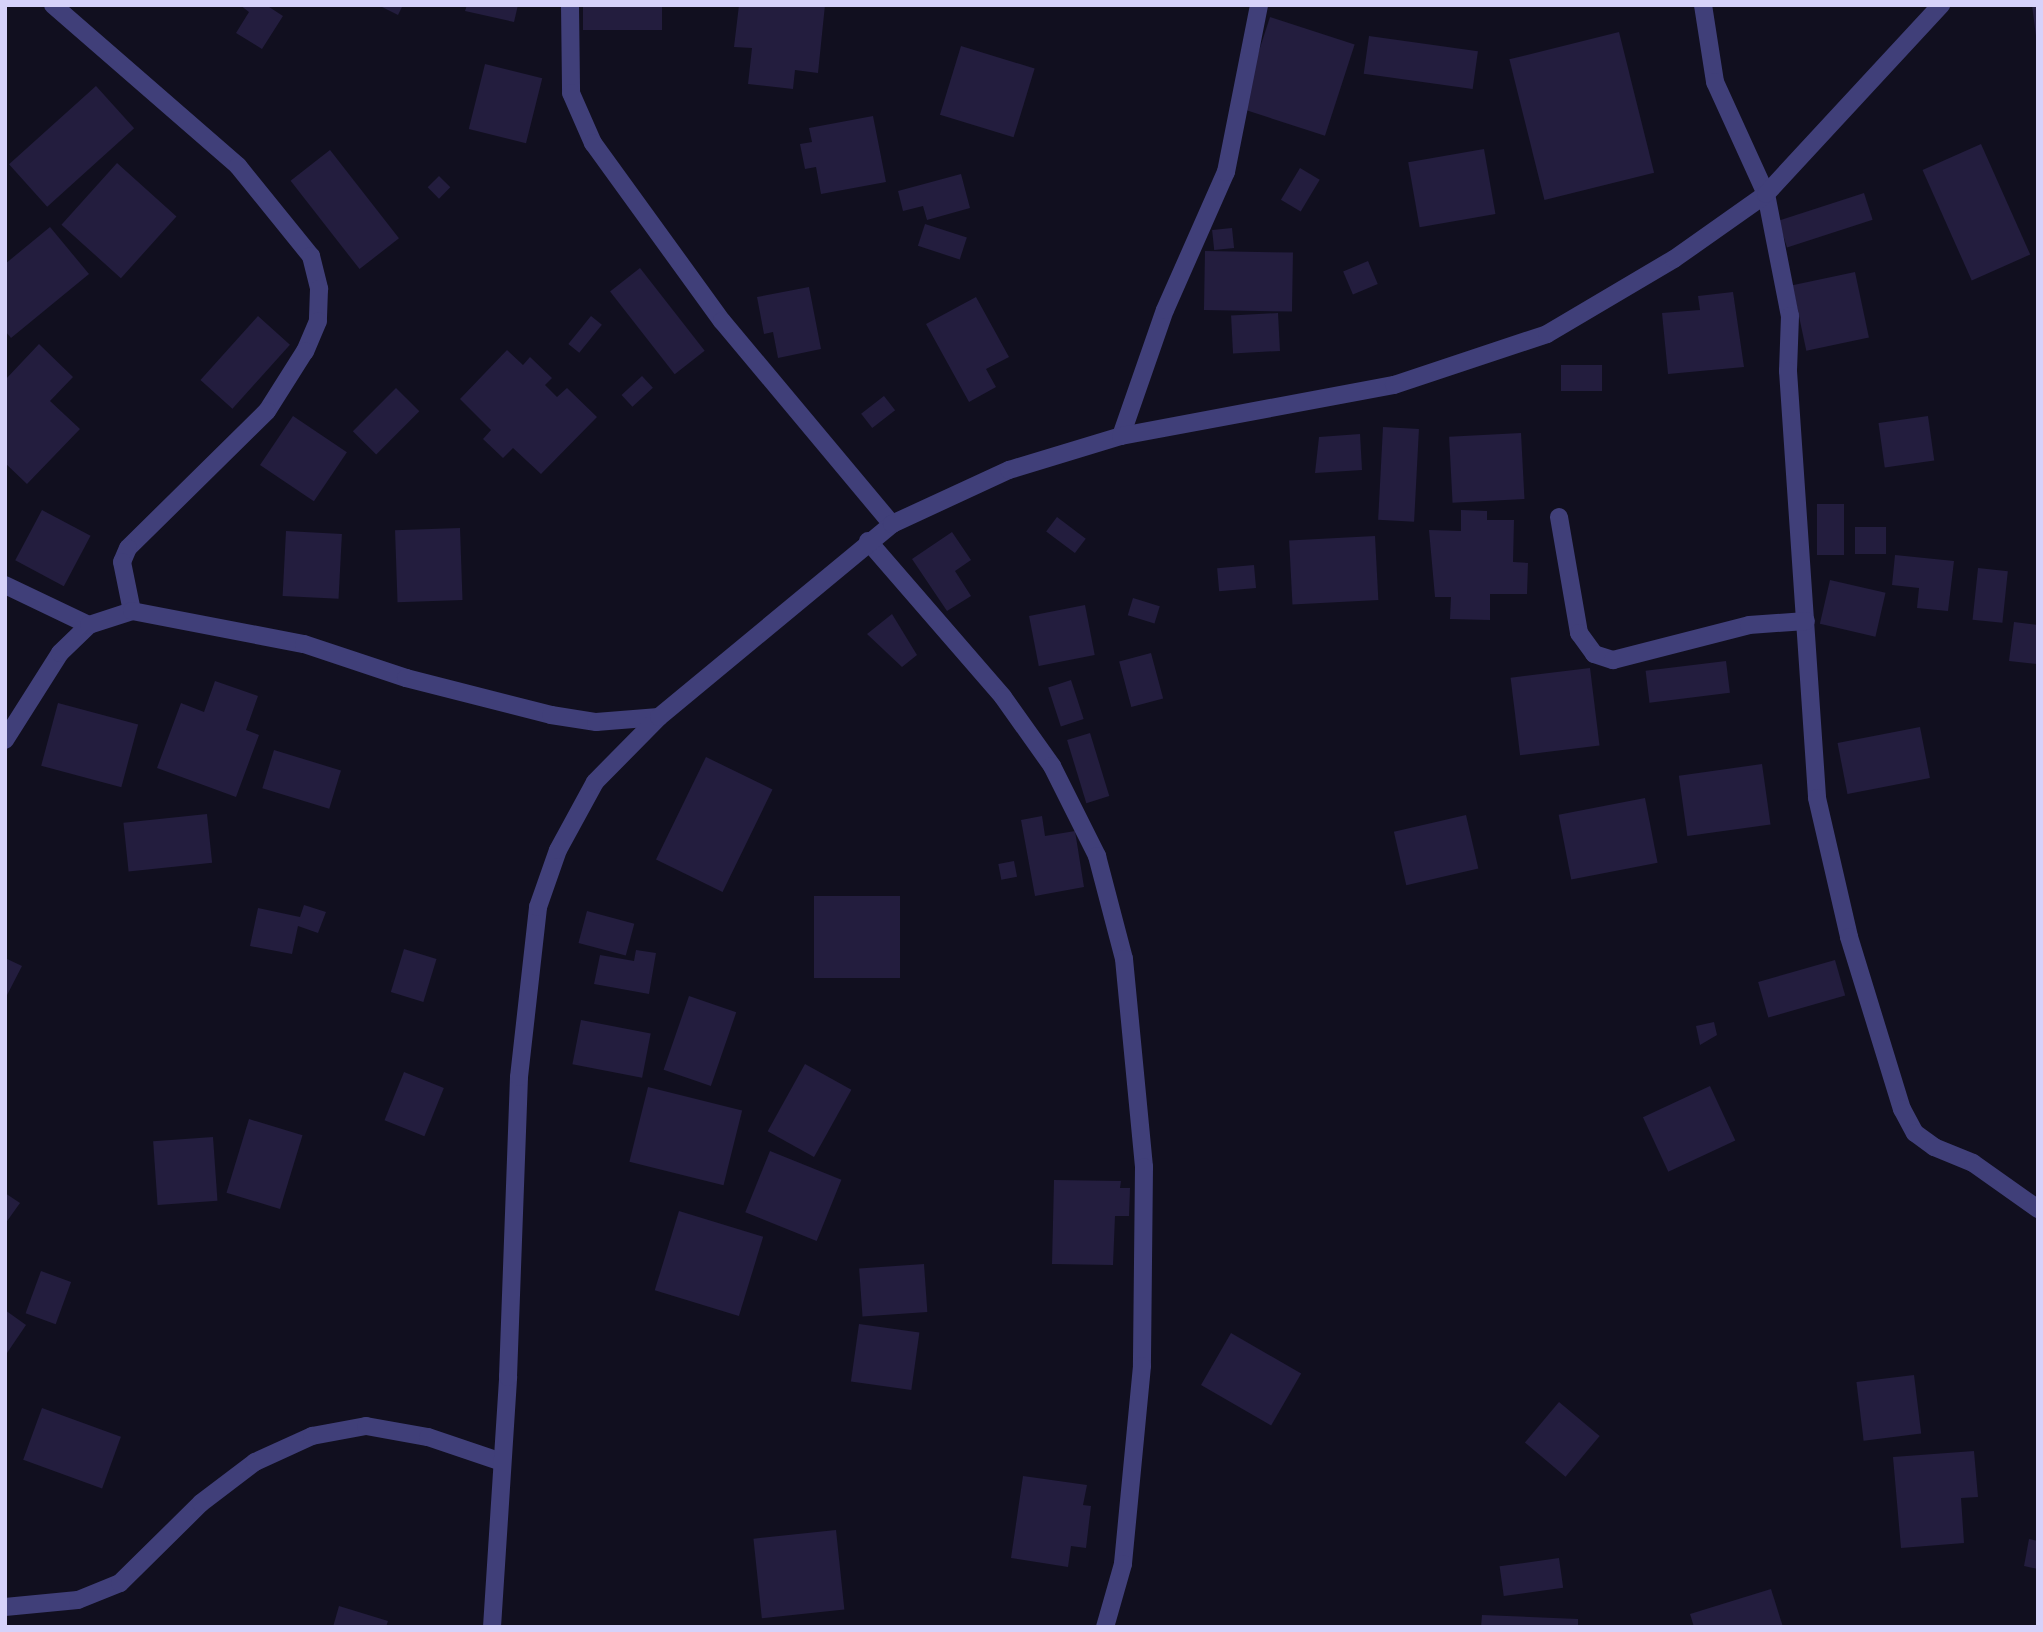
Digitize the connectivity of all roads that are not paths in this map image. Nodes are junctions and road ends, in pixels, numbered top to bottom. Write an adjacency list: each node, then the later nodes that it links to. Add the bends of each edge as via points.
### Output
1 (53, 5): 12 (street, via 238,166 311,256 319,289 318,321 275,400 128,548 122,562)
2 (570, 5): 9 (street, via 571,93 593,143 722,321)
3 (1259, 5): 7 (street, via 1226,173 1165,310)
4 (1703, 5): 6 (street, via 1714,82)
5 (1941, 5): 6 (street)
6 (1766, 194): 7 (street, via 1674,259 1547,334 1394,385); 13 (street, via 1790,316 1788,371)
7 (1121, 436): 9 (street, via 1009,470)
8 (1559, 517): 13 (street, via 1580,633 1594,654 1613,660 1749,625)
9 (892, 524): 10 (street)
10 (869, 541): 15 (street); 21 (street, via 1003,697 1052,766 1097,856 1124,958 1144,1167 1142,1366 1123,1564)
11 (5, 585): 14 (street)
12 (132, 611): 14 (street); 15 (street, via 304,644 406,678 551,715 596,722)
13 (1806, 621): 17 (street, via 1824,841 1902,1108 1915,1133 1934,1147 1973,1163)
14 (89, 625): 16 (street, via 60,653)
15 (659, 717): 18 (street, via 595,782 558,850 538,907 519,1077)
16 (5, 740)
17 (2038, 1209)
18 (502, 1462): 19 (street, via 428,1437 366,1426 312,1436 255,1462 201,1503 120,1583 78,1600); 20 (street)
19 (5, 1607)
20 (492, 1627)
21 (1105, 1627)

